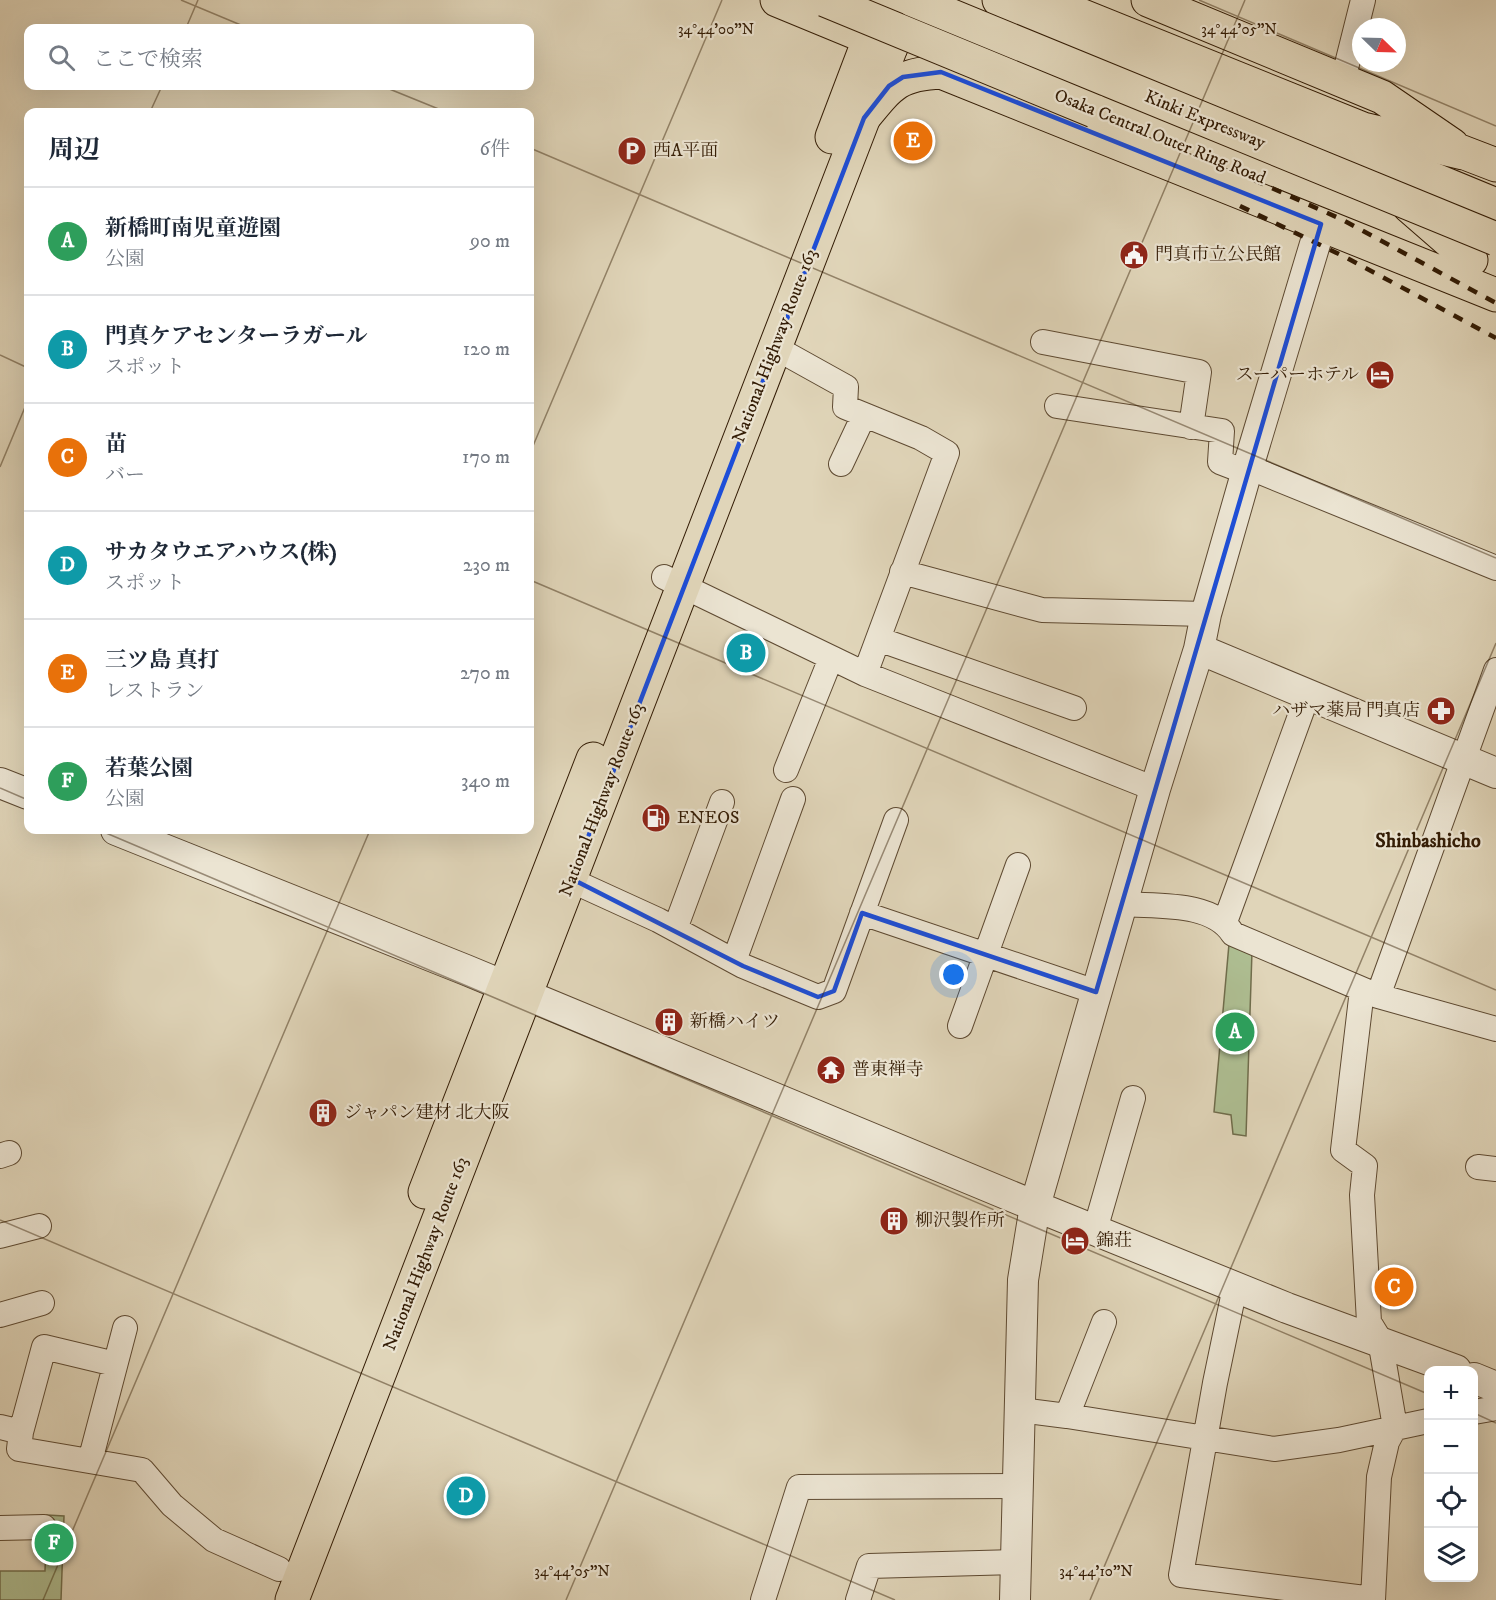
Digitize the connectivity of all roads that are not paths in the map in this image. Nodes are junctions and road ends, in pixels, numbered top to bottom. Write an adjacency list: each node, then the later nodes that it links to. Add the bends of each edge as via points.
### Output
1 (777, 0): 8 (main road)
2 (955, 0): 19 (main road, via 1351,163 1388,188)
3 (999, 0): 16 (main road, Kinki Expressway)
4 (1043, 0): 14 (main road, via 1363,129)
5 (1089, 0): 9 (main road)
6 (1364, 0): 11 (street)
7 (896, 2): 10 (main road, National Highway Route 163); 18 (main road, Kinki Expressway, bridge)
8 (823, 9): 10 (main road); 12 (main road, via 848,55); 19 (main road, Osaka Central Outer Ring Road, bridge, via 1094,111)
9 (1140, 9): 11 (main road); 14 (main road)
10 (880, 43): 12 (main road, National Highway Route 163); 13 (main road, National Highway Route 163)
11 (1343, 80): 14 (main road, via 1410,114)
12 (851, 88): 30 (main road, National Highway Route 163)
13 (864, 118): 17 (main road, via 889,86 903,77 941,72); 22 (main road, National Highway Route 163)
14 (1463, 153): 15 (main road)
15 (1496, 165)
16 (1496, 205)
17 (1321, 224): 20 (main road); 27 (street)
18 (1496, 239)
19 (1483, 266)
20 (1496, 295)
21 (1043, 342): 25 (street, via 1199,372)
22 (774, 347): 24 (street, via 846,387 845,407); 30 (main road, National Highway Route 163)
23 (1057, 406): 25 (street)
24 (864, 415): 26 (street); 29 (street, via 947,453)
25 (1191, 427): 27 (street, via 1222,432 1220,462)
26 (841, 464)
27 (1247, 470): 28 (street); 31 (street)
28 (1496, 568)
29 (902, 572): 31 (street, via 1042,610); 32 (street)
30 (674, 581): 34 (street); 50 (main road, National Highway Route 163)
31 (1206, 614): 33 (street)
32 (878, 639): 36 (street); 38 (street)
33 (1199, 649): 37 (street); 43 (street)
34 (831, 658): 36 (street); 40 (street)
35 (1496, 670): 39 (street)
36 (866, 675): 43 (street)
37 (1308, 694): 39 (street); 53 (street)
38 (1074, 708)
39 (1464, 759): 41 (street); 59 (street)
40 (786, 770)
41 (1496, 773)
42 (0, 783): 44 (street)
43 (1155, 789): 51 (street)
44 (24, 792)
45 (793, 799): 56 (street)
46 (722, 802): 54 (street)
47 (896, 820): 52 (street)
48 (126, 834): 57 (street)
49 (1018, 865): 55 (street)
50 (561, 875): 54 (street); 57 (main road, National Highway Route 163)
51 (1122, 904): 53 (street, via 1200,911); 58 (street)
52 (862, 913): 55 (street); 56 (street, via 834,991 818,997)
53 (1225, 922): 59 (street, via 1233,934)
54 (675, 929): 56 (street)
55 (986, 955): 58 (street); 60 (street)
56 (734, 961)
57 (515, 992): 63 (street); 90 (main road, National Highway Route 163); 93 (main road, National Highway Route 163)
58 (1096, 992): 63 (street)
59 (1370, 993): 61 (street); 72 (street, via 1343,1150 1365,1166 1362,1195 1370,1322)
60 (960, 1026)
61 (1496, 1029)
62 (1133, 1098): 65 (street)
63 (1035, 1206): 65 (street); 78 (street, via 1023,1280)
64 (39, 1226): 66 (street)
65 (1095, 1230): 67 (street)
66 (0, 1236)
67 (1235, 1287): 72 (street); 84 (street)
68 (42, 1303): 69 (street)
69 (0, 1315)
70 (1104, 1322): 80 (street)
71 (125, 1328): 73 (street)
72 (1380, 1340): 74 (street); 82 (street)
73 (116, 1364): 83 (street, via 44,1347); 85 (street)
74 (1444, 1366)
75 (1478, 1380): 76 (street)
76 (1496, 1387)
77 (1496, 1408): 79 (street)
78 (1020, 1410): 80 (street); 86 (street)
79 (1478, 1411)
80 (1067, 1416): 84 (street)
81 (1424, 1422): 82 (street)
82 (1395, 1427): 84 (street, via 1274,1449); 91 (street, via 1387,1442 1379,1478)
83 (11, 1429): 85 (street, via 19,1449)
84 (1205, 1439): 91 (street, via 1181,1575)
85 (90, 1461): 90 (street, via 142,1470 172,1505 214,1539)
86 (1018, 1486): 89 (street); 94 (street, via 799,1487)
87 (44, 1527): 88 (street)
88 (0, 1528)
89 (1016, 1562): 95 (street, via 869,1566); 96 (street)
90 (279, 1569): 92 (main road, National Highway Route 163)
91 (1373, 1599)
92 (268, 1600)
93 (292, 1600)
94 (763, 1600)
95 (858, 1600)
96 (1015, 1600)

